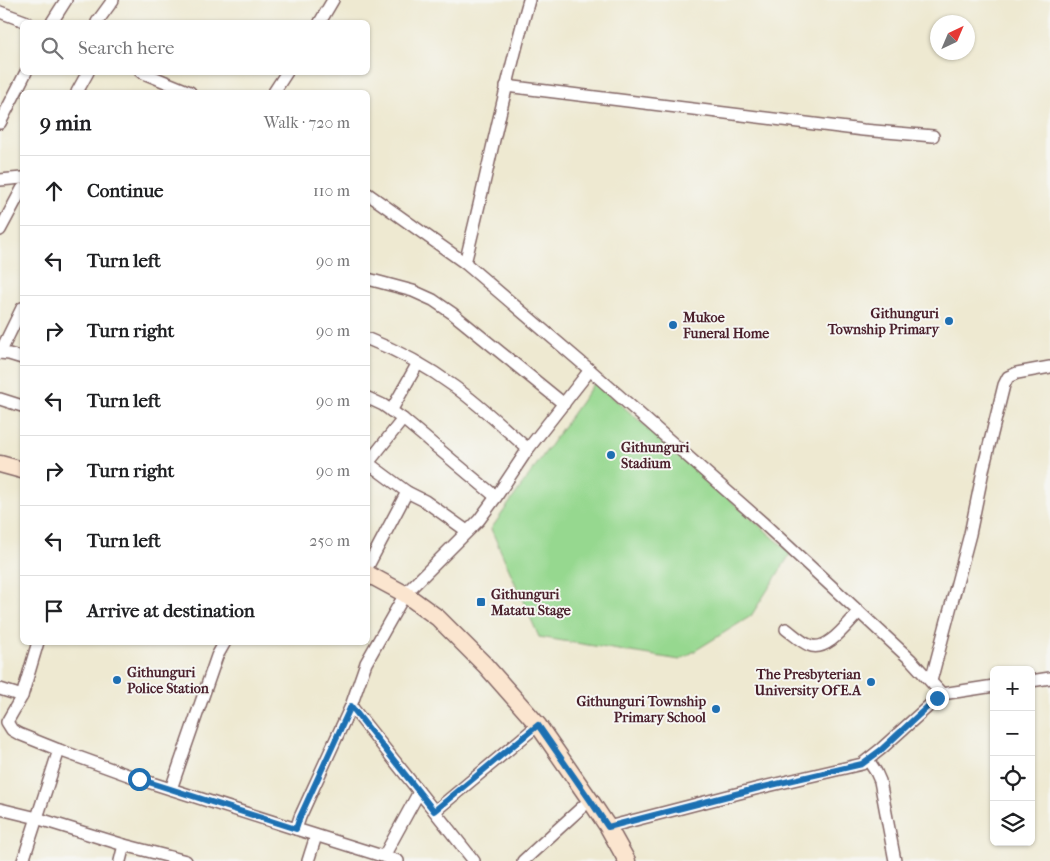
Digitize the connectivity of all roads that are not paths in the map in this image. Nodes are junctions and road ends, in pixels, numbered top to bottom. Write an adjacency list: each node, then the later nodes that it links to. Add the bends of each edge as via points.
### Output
1 (66, 0): 7 (street)
2 (113, 0): 8 (street)
3 (334, 0): 9 (street)
4 (529, 0): 14 (street)
5 (0, 12): 6 (street)
6 (22, 20)
7 (53, 20)
8 (98, 20)
9 (321, 20)
10 (24, 75): 18 (street)
11 (86, 75): 15 (street)
12 (148, 75): 16 (street)
13 (285, 75): 17 (street)
14 (506, 86): 19 (street); 25 (street)
15 (78, 90)
16 (185, 90)
17 (275, 90)
18 (0, 123)
19 (933, 136)
20 (20, 178): 21 (street)
21 (0, 180)
22 (20, 193): 24 (street)
23 (370, 195): 25 (street)
24 (0, 230)
25 (465, 263): 33 (street)
26 (370, 280): 36 (street, via 433,300)
27 (20, 312): 29 (street)
28 (370, 340): 31 (street)
29 (0, 353): 30 (street)
30 (20, 357)
31 (418, 363): 38 (street); 40 (street, via 456,387)
32 (1050, 367): 57 (street, via 1017,374 1008,378 1004,385)
33 (590, 370): 36 (street); 51 (street)
34 (0, 399): 37 (street)
35 (370, 399): 38 (street)
36 (564, 404): 40 (street)
37 (20, 405)
38 (391, 411): 39 (street)
39 (403, 419): 41 (street); 46 (street)
40 (528, 449): 46 (street)
41 (370, 460)
42 (0, 464): 44 (main road)
43 (370, 464): 45 (street)
44 (20, 469)
45 (407, 492): 47 (street); 48 (street)
46 (496, 497): 47 (street)
47 (467, 531): 50 (street)
48 (370, 562)
49 (370, 575): 50 (main road)
50 (405, 594): 62 (street, via 366,663); 63 (main road, via 438,618 485,664)
51 (858, 612): 52 (street, via 829,643 820,647 810,646); 57 (street)
52 (786, 629)
53 (37, 645): 61 (street)
54 (223, 645): 66 (street)
55 (1050, 678): 56 (street)
56 (1035, 680)
57 (932, 681): 60 (street)
58 (990, 687): 60 (street)
59 (0, 690): 61 (street)
60 (942, 694): 65 (street)
61 (22, 696): 64 (street, via 7,722 12,730)
62 (351, 706): 67 (street); 73 (street)
63 (538, 725): 68 (main road); 70 (street)
64 (59, 750): 66 (street); 71 (street)
65 (868, 760): 72 (street); 85 (street, via 880,781)
66 (171, 789): 73 (street)
67 (419, 792): 70 (street); 76 (street)
68 (590, 800): 72 (main road); 83 (street)
69 (0, 809): 71 (street)
70 (434, 811): 82 (street)
71 (36, 818): 75 (street); 77 (street)
72 (608, 827): 84 (main road)
73 (296, 829): 74 (street)
74 (316, 836): 76 (street); 80 (street)
75 (124, 845): 78 (street); 79 (street)
76 (384, 856): 81 (street)
77 (23, 861)
78 (120, 861)
79 (186, 861)
80 (308, 861)
81 (398, 861)
82 (474, 861)
83 (523, 861)
84 (627, 861)
85 (895, 861)

